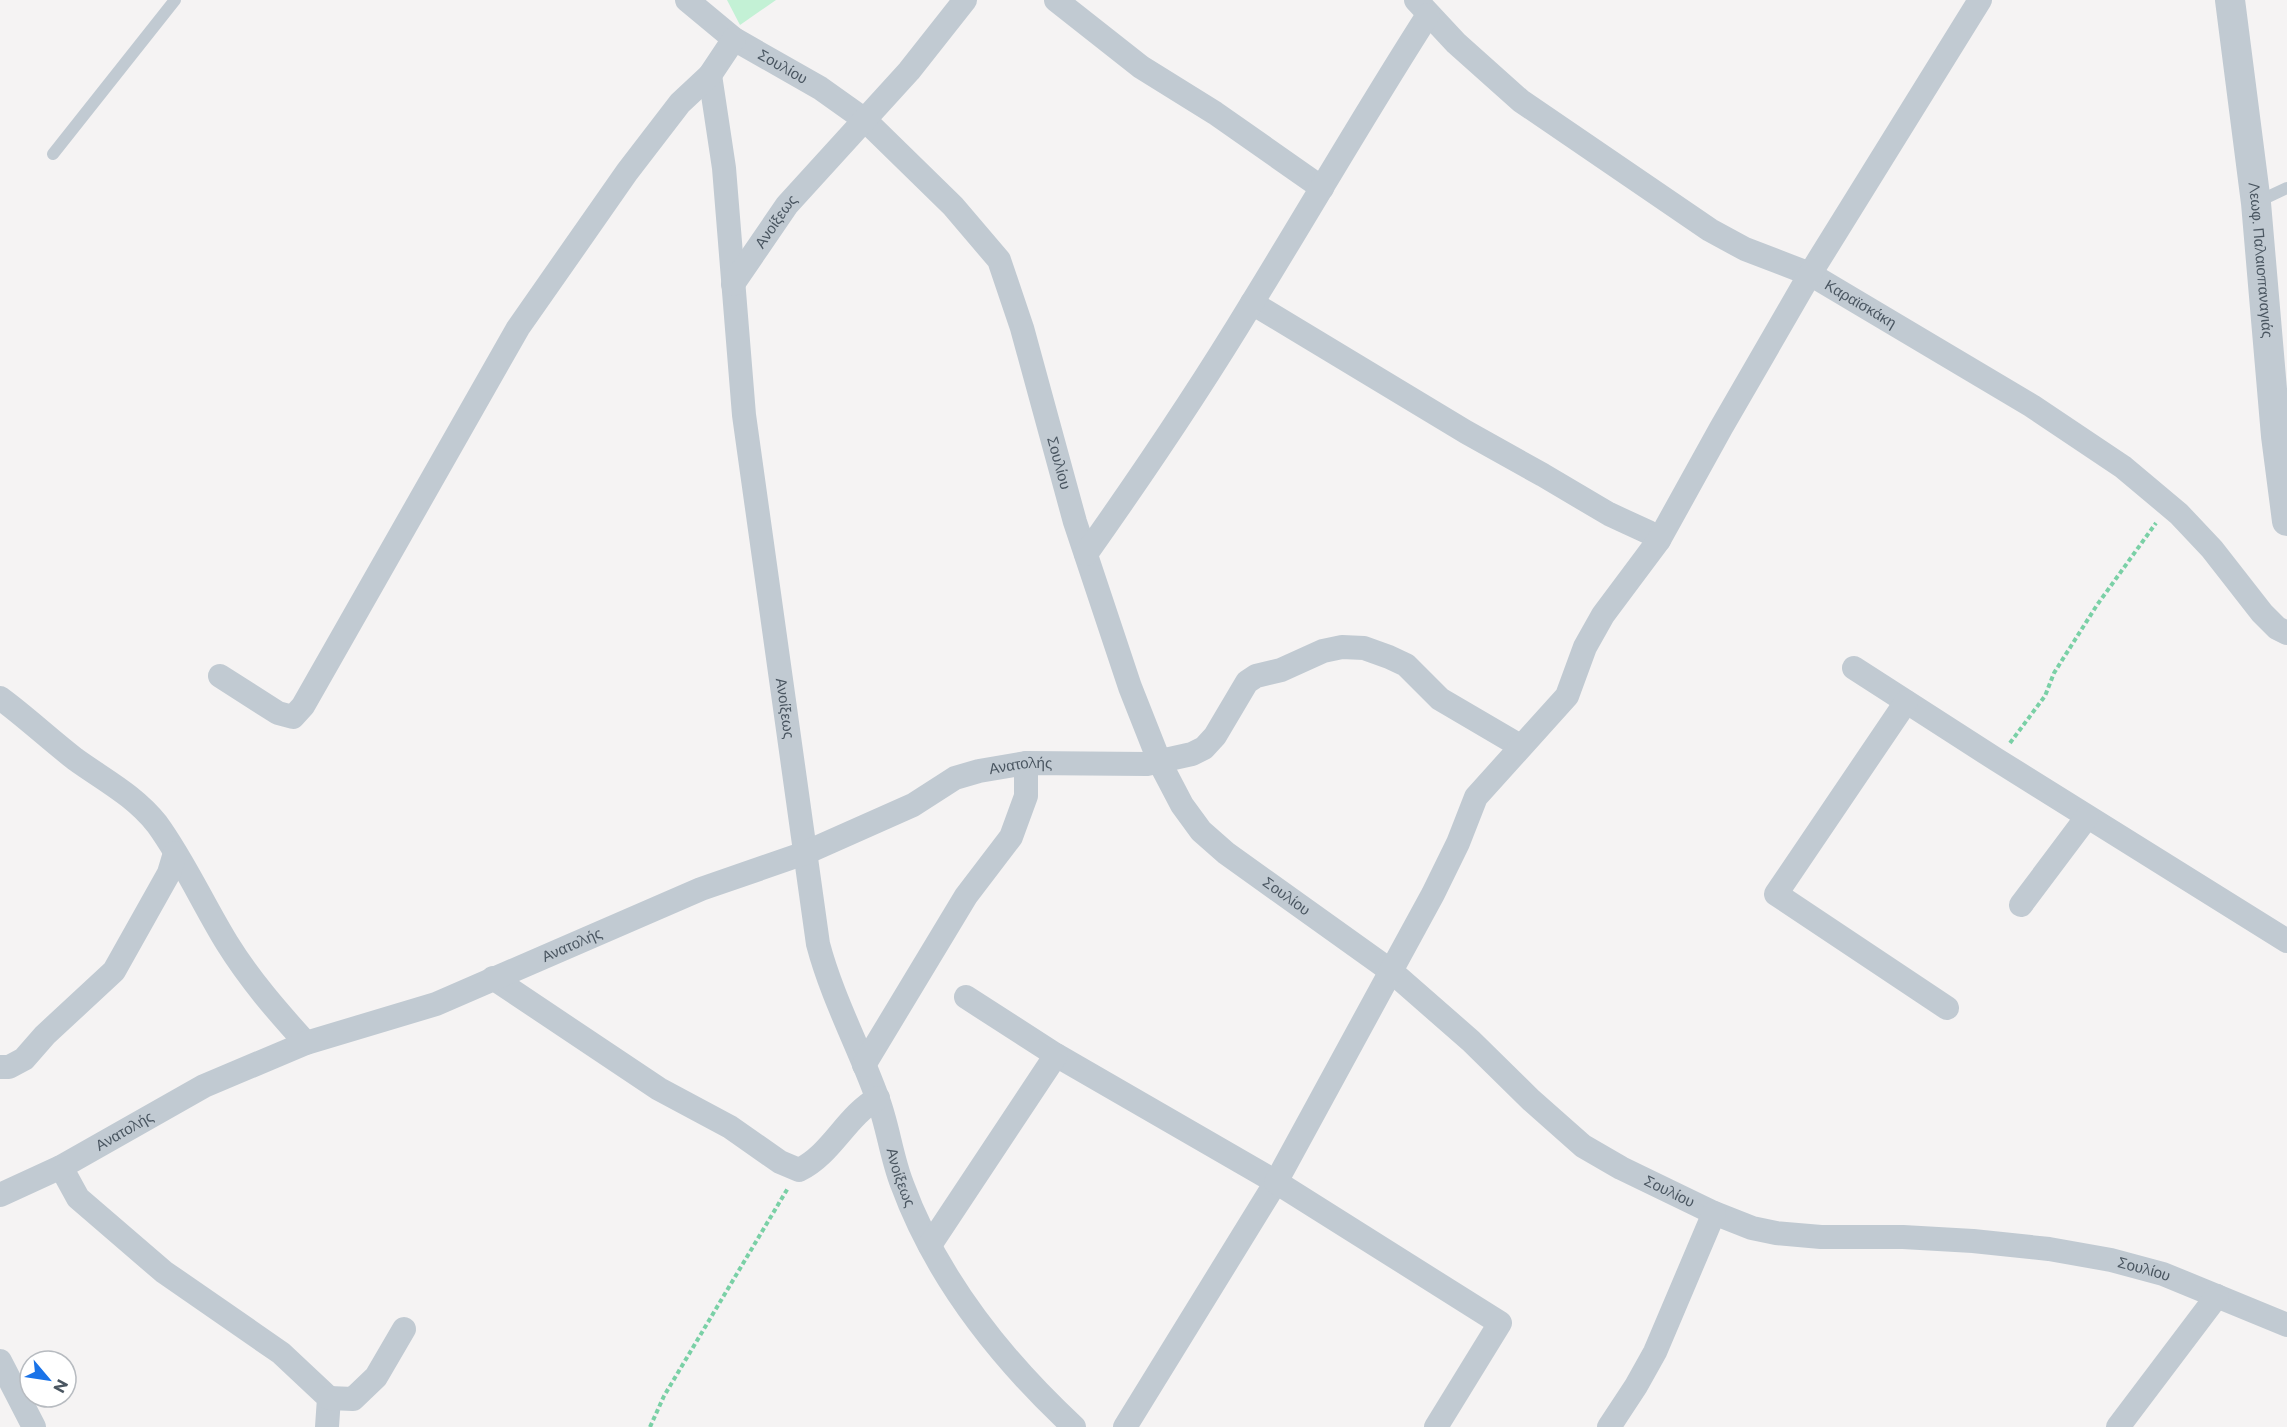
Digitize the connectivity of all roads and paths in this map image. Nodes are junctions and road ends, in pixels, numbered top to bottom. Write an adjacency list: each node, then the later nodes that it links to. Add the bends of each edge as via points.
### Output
1 (175, 0): 11 (lane)
2 (687, 0): 8 (street, Σουλίου)
3 (965, 0): 10 (street, Ανοίξεως)
4 (1056, 0): 12 (street, via 1142,67 1215,112)
5 (1980, 0): 15 (street)
6 (2230, 0): 14 (street, Λεωφ. Παλαιοπαναγιάς)
7 (1422, 8): 12 (street); 15 (street, Καραϊσκάκη, via 1521,101 1701,224 1745,249)
8 (734, 39): 9 (street); 10 (street, Σουλίου, via 820,88)
9 (710, 75): 16 (street, via 724,168); 24 (street, via 680,103 627,171 518,328 303,706 293,717 278,713)
10 (865, 120): 16 (street, Ανοίξεως, via 787,205); 21 (street, Σουλίου, via 953,206 999,260)
11 (53, 154)
12 (1322, 188): 17 (street)
13 (2287, 188): 14 (lane)
14 (2256, 203): 19 (street, Λεωφ. Παλαιοπαναγιάς)
15 (1810, 274): 18 (street, Καραϊσκάκη, via 2082,438); 20 (street)
16 (733, 284): 33 (street, Ανοίξεως, via 744,414)
17 (1252, 303): 20 (street, via 1466,432); 21 (street)
18 (2169, 505): 22 (street, Καραϊσκάκη, via 2212,549 2262,613); 28 (path, via 2097,605 2035,711)
19 (2287, 521)
20 (1659, 540): 27 (street, via 1603,615 1585,647 1567,696)
21 (1086, 554): 30 (street, Σουλίου)
22 (2287, 633)
23 (1854, 668): 26 (street)
24 (220, 676)
25 (0, 698): 32 (street, via 128,794 158,825)
26 (1906, 702): 28 (street); 39 (street, via 1776,894)
27 (1520, 746): 30 (street, Ανατολής, via 1440,699 1406,665 1374,650 1342,647 1252,677 1209,744 1192,754); 36 (street, via 1476,797 1453,853)
28 (1997, 760): 31 (street)
29 (1026, 763): 30 (street, Ανατολής); 33 (street, Ανατολής, via 955,778 913,805); 42 (street, via 1026,795 1011,837 966,896)
30 (1160, 763): 36 (street, Σουλίου, via 1182,805 1210,840)
31 (2087, 817): 34 (street); 35 (street)
32 (175, 853): 40 (street, via 250,978); 43 (street, via 169,873 114,971 24,1059)
33 (805, 853): 37 (street, Ανατολής, via 701,890); 42 (street, Ανοίξεως, via 823,964)
34 (2021, 905)
35 (2287, 941)
36 (1391, 971): 47 (street); 49 (street, Σουλίου, via 1583,1146)
37 (493, 978): 40 (street, Ανατολής, via 436,1004); 46 (street, via 660,1089)
38 (966, 997): 41 (street)
39 (1947, 1008)
40 (306, 1043): 45 (street, Ανατολής, via 204,1086)
41 (1056, 1055): 47 (street); 50 (street)
42 (864, 1065): 44 (street, Ανοίξεως)
43 (0, 1067)
44 (878, 1098): 46 (street, via 852,1117 814,1162); 50 (street, Ανοίξεως, via 901,1183)
45 (61, 1167): 48 (street, Ανατολής); 55 (street, via 78,1198 165,1272 281,1353)
46 (799, 1170): 58 (path, via 664,1396)
47 (1276, 1182): 60 (street); 61 (street, via 1500,1323)
48 (0, 1195)
49 (1714, 1213): 51 (street, Σουλίου, via 1752,1228 1796,1236 1922,1238 2059,1251 2142,1268); 62 (street, via 1651,1360)
50 (930, 1245): 59 (street, Ανοίξεως, via 948,1277 1016,1368)
51 (2217, 1296): 52 (street, Σουλίου); 63 (street)
52 (2287, 1325)
53 (404, 1329): 55 (street, via 376,1377 353,1399)
54 (0, 1361): 56 (street)
55 (329, 1398): 57 (street)
56 (34, 1427)
57 (327, 1427)
58 (650, 1427)
59 (1074, 1427)
60 (1125, 1427)
61 (1436, 1427)
62 (1609, 1427)
63 (2118, 1427)

